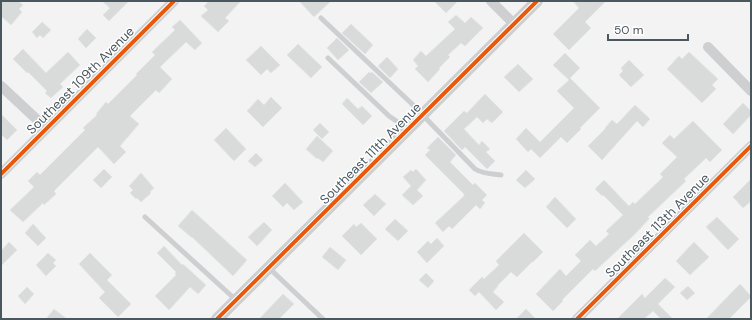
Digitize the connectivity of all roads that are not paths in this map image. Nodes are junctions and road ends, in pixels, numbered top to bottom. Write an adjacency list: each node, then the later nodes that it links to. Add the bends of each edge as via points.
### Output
1 (174, 1): 11 (street, Southeast 109th Avenue)
2 (492, 1): 5 (street)
3 (537, 1): 5 (street, Southeast 111th Avenue)
4 (321, 18): 10 (lane)
5 (514, 24): 10 (street, Southeast 111th Avenue)
6 (708, 47): 9 (street)
7 (328, 58): 12 (lane, via 389,116)
8 (1, 86): 11 (street)
9 (751, 90)
10 (422, 115): 12 (street, Southeast 111th Avenue); 15 (lane, via 475,169)
11 (46, 128): 14 (street, Southeast 109th Avenue)
12 (408, 129): 17 (street, Southeast 111th Avenue)
13 (751, 146): 21 (street, Southeast 113th Avenue)
14 (1, 174)
15 (501, 175)
16 (145, 217): 18 (lane)
17 (268, 267): 18 (street, Southeast 111th Avenue); 20 (lane)
18 (236, 300): 19 (street, Southeast 111th Avenue)
19 (217, 319)
20 (323, 319)
21 (577, 319)

